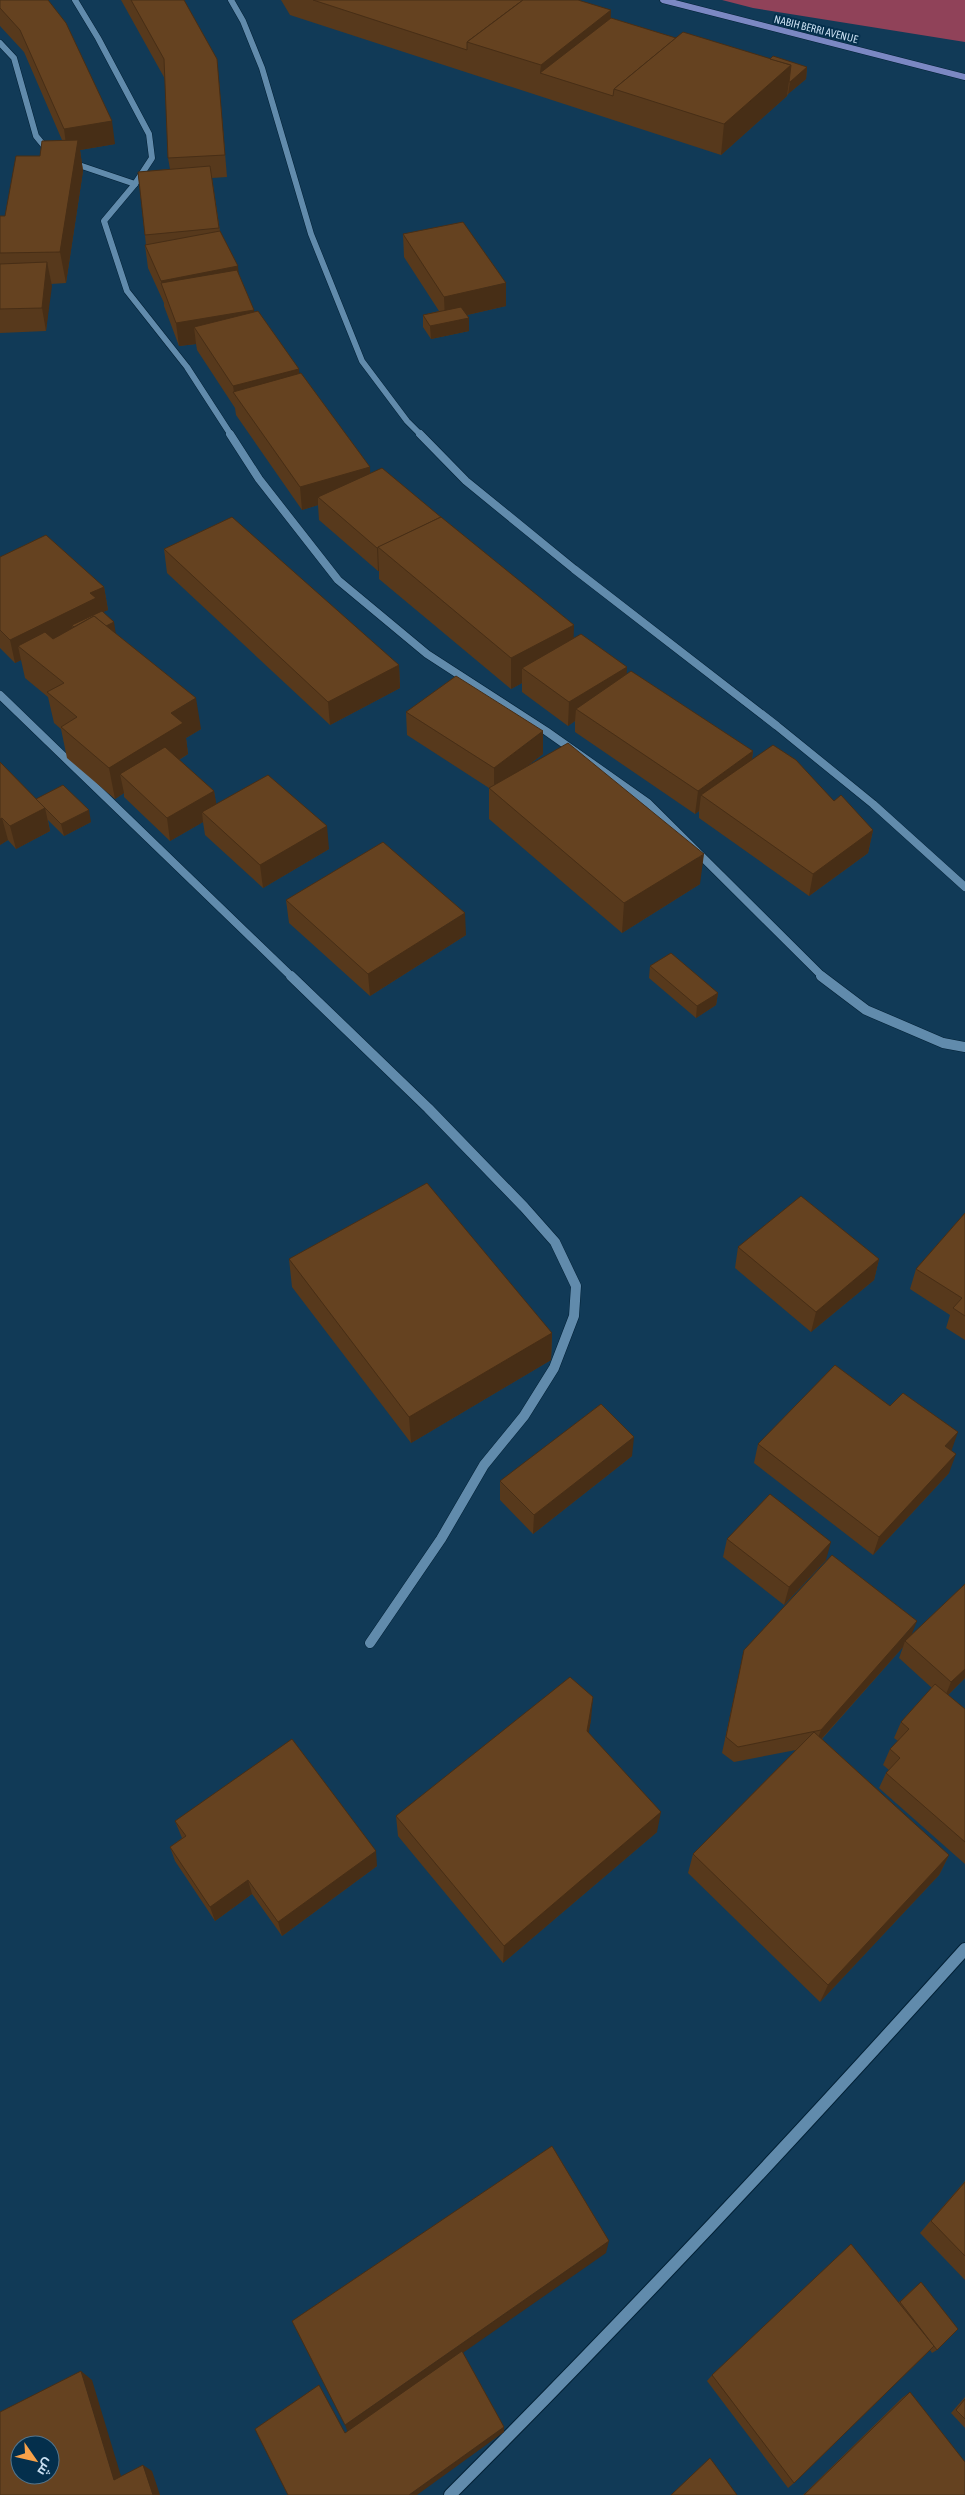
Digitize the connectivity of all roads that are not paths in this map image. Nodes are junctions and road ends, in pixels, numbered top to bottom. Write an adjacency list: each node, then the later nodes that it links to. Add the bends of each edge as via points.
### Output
1 (75, 0): 6 (street, via 149,134 152,158)
2 (231, 0): 8 (street, via 262,68 311,234 362,361 407,421 474,487 574,569 785,732 873,804)
3 (663, 0): 5 (main road, NABIH BERRI AVENUE)
4 (0, 43): 6 (street, via 14,58 36,136 52,155)
5 (965, 78)
6 (135, 184): 9 (street, via 104,221 127,291 186,367 260,480 338,580 427,654 546,731 648,803 818,973 866,1010 943,1043)
7 (0, 694): 10 (street, via 392,1073 510,1192 555,1242 576,1286 574,1316 554,1368 524,1416 484,1465 441,1539)
8 (965, 887)
9 (965, 1047)
10 (370, 1643)
11 (965, 1949): 12 (street, via 811,2121)
12 (450, 2495)

